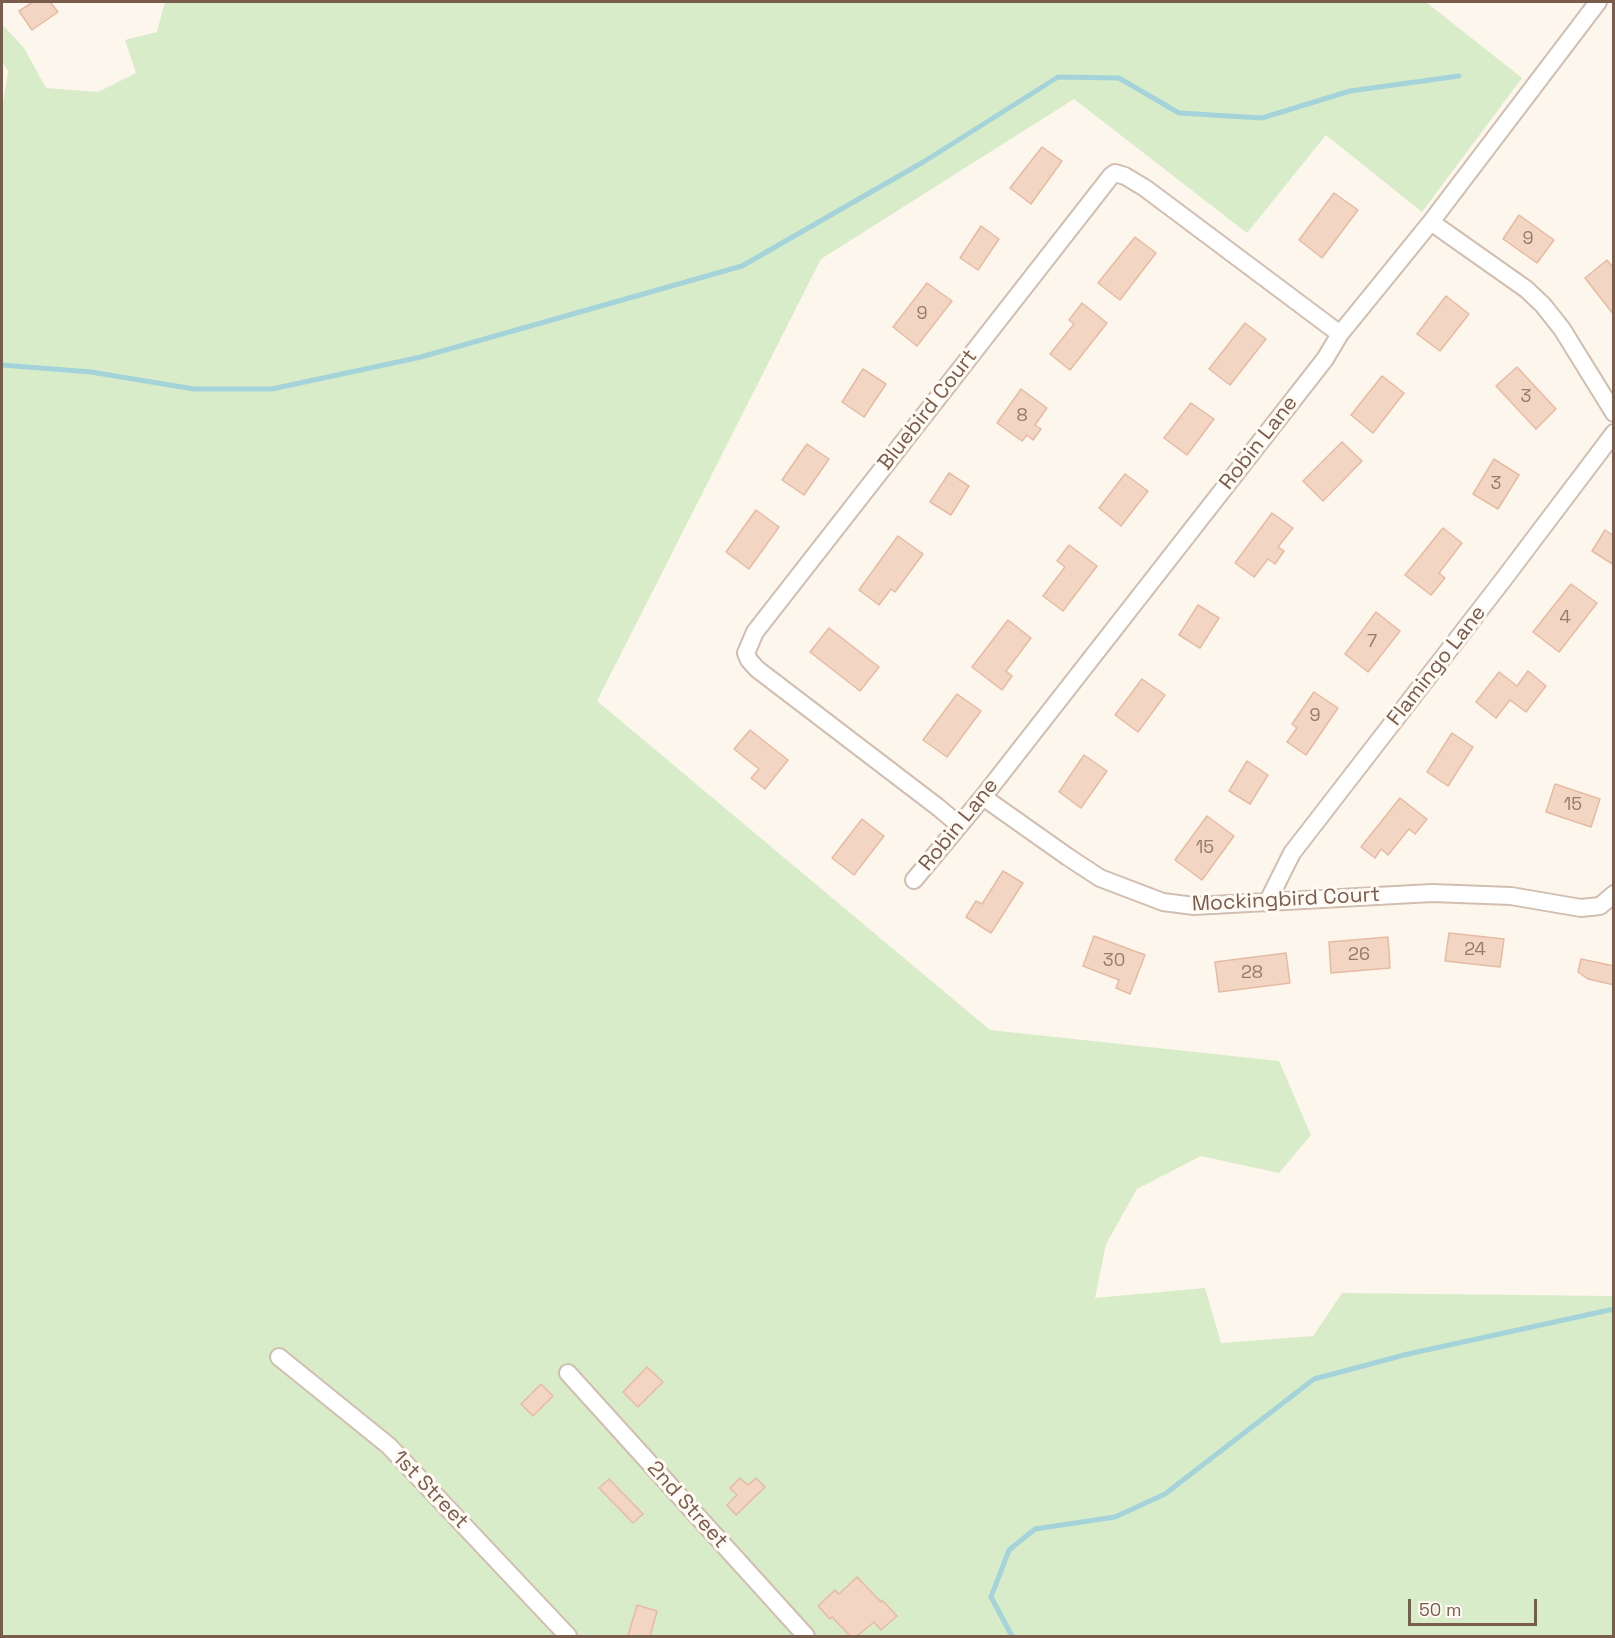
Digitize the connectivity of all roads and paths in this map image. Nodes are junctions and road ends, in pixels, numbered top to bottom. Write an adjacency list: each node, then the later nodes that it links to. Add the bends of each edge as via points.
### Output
1 (1598, 2): 2 (street, Robin Lane)
2 (1431, 222): 3 (street, Robin Lane); 4 (street, via 1543,305)
3 (1340, 334): 6 (street, Robin Lane); 7 (street, Bluebird Court, via 1145,188 1115,173 755,632 746,653 757,669)
4 (1614, 413)
5 (1614, 433): 10 (street, Flamingo Lane, via 1292,853)
6 (983, 797): 7 (street, Robin Lane); 10 (street, Mockingbird Court, via 1100,878 1163,903)
7 (959, 825): 8 (street, Robin Lane)
8 (914, 880)
9 (1614, 894): 10 (street, Mockingbird Court, via 1600,906 1581,908 1511,896 1432,893)
10 (1267, 903)
11 (279, 1357): 13 (street, 1st Street, via 388,1446)
12 (568, 1374): 14 (street, 2nd Street)
13 (568, 1636)
14 (806, 1636)

